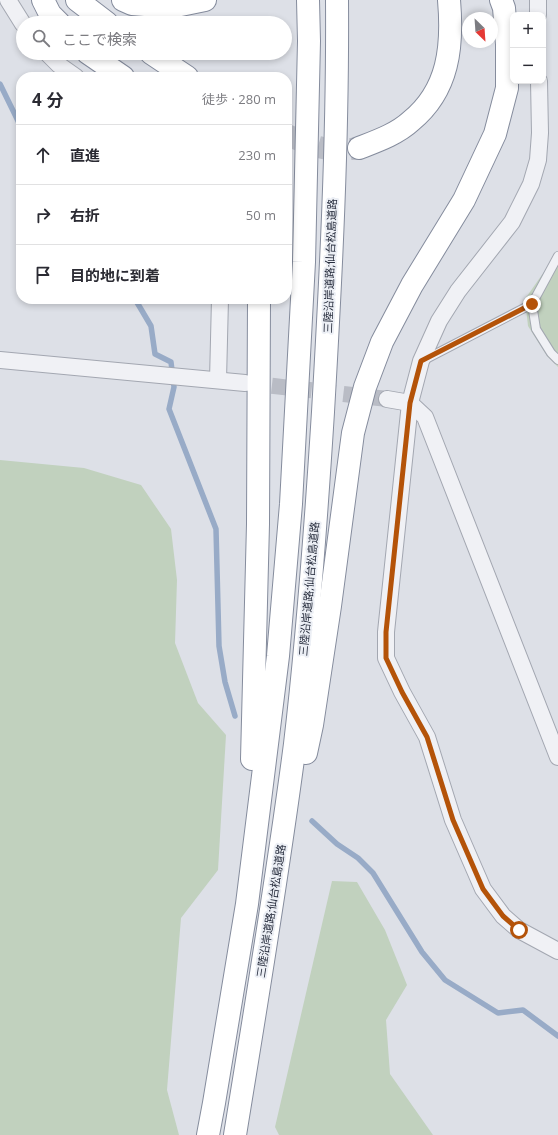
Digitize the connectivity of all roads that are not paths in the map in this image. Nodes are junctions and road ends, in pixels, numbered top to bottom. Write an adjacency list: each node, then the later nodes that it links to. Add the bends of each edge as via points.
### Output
1 (8, 0): 12 (street)
2 (43, 0): 13 (highway)
3 (77, 0): 14 (highway)
4 (123, 0): 5 (highway, via 132,4 171,7)
5 (205, 0)
6 (308, 0): 36 (highway, via 304,262 291,504 278,656)
7 (337, 0): 35 (highway, 三陸沿岸道路;仙台松島道路, via 332,270 317,502 296,734)
8 (448, 0): 22 (highway, via 450,42 444,74 430,102 411,122)
9 (501, 0): 35 (highway, via 507,44 507,88 495,134 464,200 412,285 382,342 365,387 353,433 312,724)
10 (538, 0): 11 (street)
11 (538, 12)
12 (18, 16)
13 (52, 16)
14 (99, 16)
15 (54, 60): 18 (street)
16 (98, 60): 19 (highway)
17 (162, 60): 20 (highway)
18 (69, 72)
19 (116, 72)
20 (180, 72)
21 (539, 84): 29 (street, via 540,132 538,160 532,184 512,222 446,309)
22 (359, 148)
23 (558, 256): 26 (lane)
24 (220, 304): 30 (street)
25 (259, 304): 36 (highway, via 258,524)
26 (532, 304): 28 (lane, via 536,329); 29 (lane)
27 (0, 360): 30 (street)
28 (558, 360)
29 (421, 361): 33 (street)
30 (218, 380): 31 (street)
31 (245, 383)
32 (387, 399): 33 (street)
33 (410, 403): 34 (street, via 425,417); 37 (street, via 386,632 386,658 427,737 453,820 483,889 503,916 519,930)
34 (558, 757)
35 (273, 902): 39 (highway, 三陸沿岸道路;仙台松島道路)
36 (247, 904): 38 (highway)
37 (558, 951)
38 (208, 1135)
39 (235, 1135)

